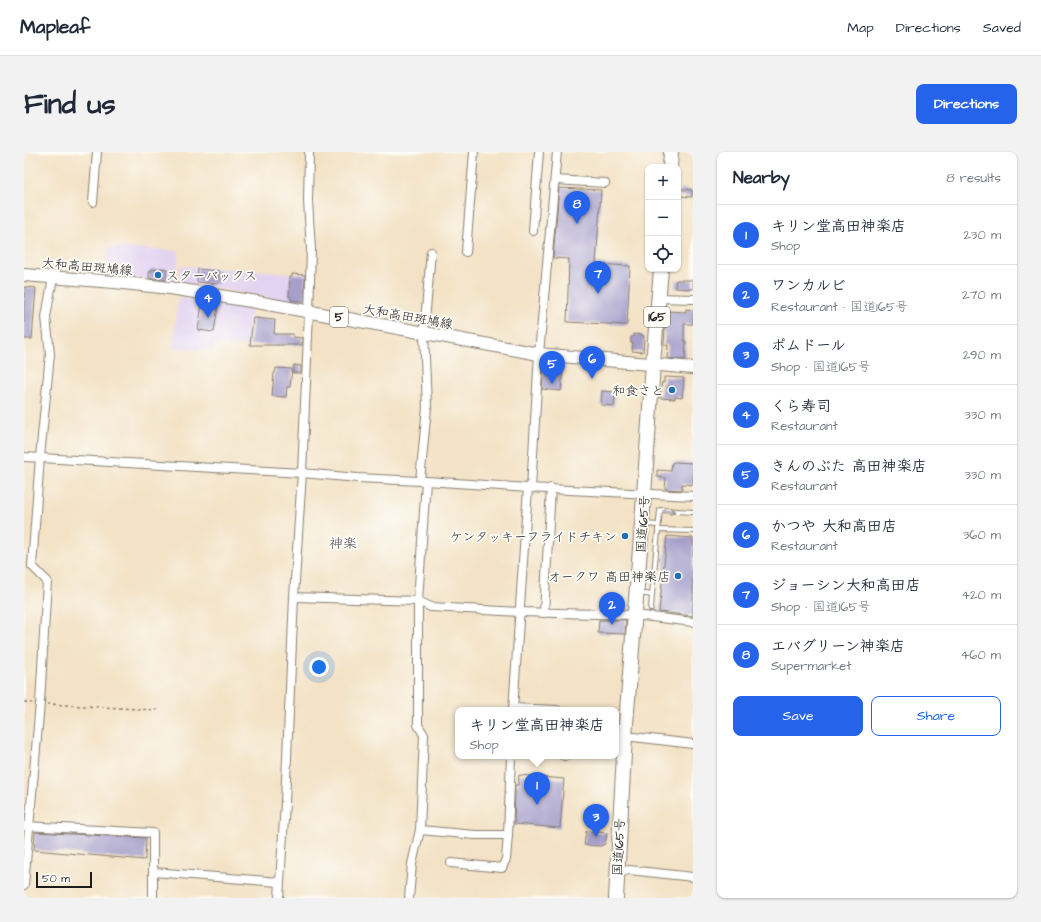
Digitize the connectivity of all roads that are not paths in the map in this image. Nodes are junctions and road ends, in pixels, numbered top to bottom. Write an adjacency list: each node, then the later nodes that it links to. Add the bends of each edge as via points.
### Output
1 (97, 152): 10 (street)
2 (309, 152): 19 (street)
3 (474, 152): 13 (street)
4 (539, 152): 11 (street)
5 (557, 152): 8 (street)
6 (671, 152): 7 (highway)
7 (670, 164)
8 (555, 180): 9 (street); 21 (street)
9 (605, 183)
10 (93, 202)
11 (533, 232)
12 (431, 252): 20 (street)
13 (466, 252)
14 (661, 272): 17 (highway, 国道165号 / 165)
15 (24, 275): 16 (main road, 大和高田斑鳩線 / 5)
16 (53, 277): 19 (main road, 大和高田斑鳩線 / 5, via 170,288); 25 (street, via 46,317 50,354)
17 (659, 298): 18 (street); 22 (highway, 国道165号 / 165)
18 (693, 299)
19 (309, 312): 20 (main road, 大和高田斑鳩線 / 5); 26 (street)
20 (424, 333): 21 (main road, 大和高田斑鳩線 / 5); 27 (street, via 427,407)
21 (539, 354): 22 (main road, 大和高田斑鳩線 / 5); 28 (street)
22 (653, 364): 23 (main road, 大和高田斑鳩線 / 5); 30 (highway, 国道165号 / 165)
23 (693, 368)
24 (24, 457): 25 (street)
25 (40, 458): 26 (street); 49 (street, via 32,566 47,581 40,703)
26 (302, 473): 27 (street); 38 (street)
27 (423, 481): 28 (street); 39 (street)
28 (529, 488): 29 (street); 41 (street)
29 (551, 488): 30 (street); 42 (street)
30 (644, 493): 31 (street); 33 (highway, 国道165号 / 165)
31 (693, 496)
32 (693, 512): 34 (lane, one-way to 32, via 660,510)
33 (642, 524): 34 (lane); 36 (highway, 国道165号 / 165)
34 (658, 528): 35 (lane); 37 (lane)
35 (693, 532)
36 (636, 593): 37 (lane); 43 (highway, 国道165号 / 165)
37 (652, 595): 40 (lane)
38 (294, 597): 39 (street); 56 (street, via 286,796)
39 (418, 601): 41 (street, via 431,607); 50 (street, via 418,725 424,735)
40 (651, 609)
41 (520, 612): 42 (street); 45 (street)
42 (544, 613): 43 (street)
43 (635, 615): 44 (street); 46 (highway, 国道165号 / 165)
44 (693, 622)
45 (513, 707)
46 (625, 736): 47 (street); 54 (highway, 国道165号 / 165)
47 (693, 744)
48 (511, 759): 51 (street)
49 (26, 826): 53 (street, via 153,833); 57 (street)
50 (420, 830): 51 (street); 60 (street, via 412,864)
51 (508, 835): 52 (street, via 506,859 502,868)
52 (451, 863)
53 (154, 872): 56 (street); 58 (street)
54 (617, 873): 55 (street, via 629,870); 61 (highway, 国道165号 / 165)
55 (693, 877)
56 (279, 882): 59 (street)
57 (24, 886)
58 (153, 898)
59 (279, 898)
60 (409, 898)
61 (616, 898)

